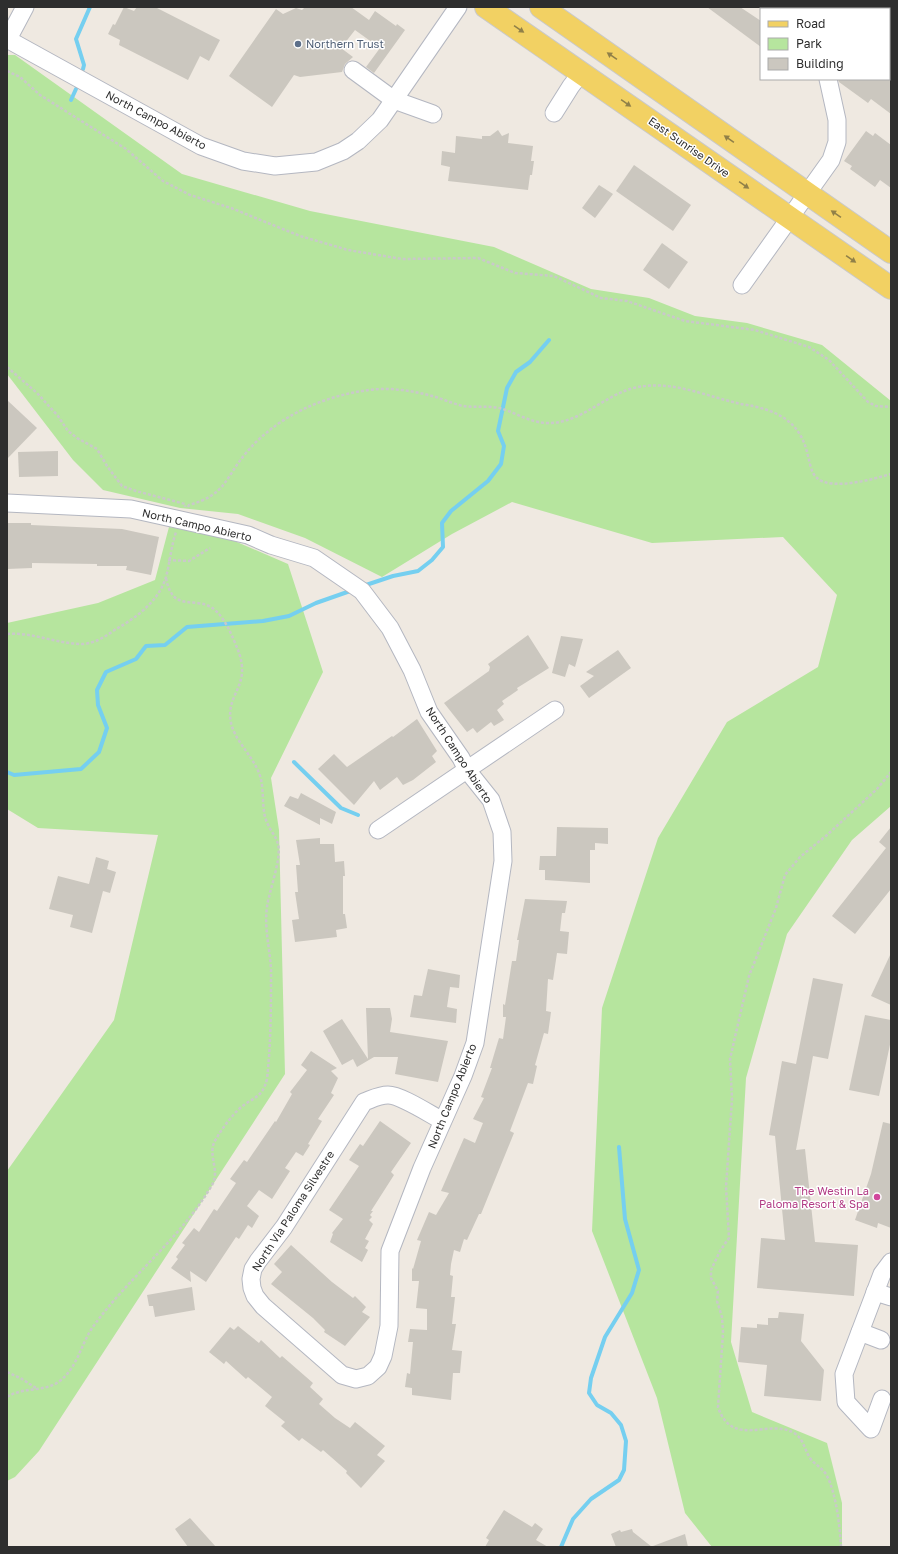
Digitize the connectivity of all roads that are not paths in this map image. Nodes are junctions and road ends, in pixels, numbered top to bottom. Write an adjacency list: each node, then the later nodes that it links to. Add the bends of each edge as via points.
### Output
1 (25, 7): 5 (street)
2 (458, 7): 9 (street, North Campo Abierto)
3 (486, 7): 7 (main road, East Sunrise Drive, one-way to 7)
4 (541, 7): 12 (main road, one-way to 4)
5 (8, 39): 9 (street, North Campo Abierto, via 201,146 243,161 275,166 316,162 330,157 358,141 380,120)
6 (353, 70): 9 (street)
7 (582, 72): 10 (street, via 570,86); 13 (main road, East Sunrise Drive, one-way to 13)
8 (828, 80): 12 (street, via 837,120 837,142 831,160)
9 (394, 100): 11 (street)
10 (554, 113)
11 (433, 114)
12 (808, 194): 13 (street); 14 (main road, one-way to 12)
13 (791, 218): 15 (street); 16 (main road, East Sunrise Drive, one-way to 16)
14 (891, 252)
15 (742, 285)
16 (891, 288)
17 (7, 503): 19 (street, North Campo Abierto, via 131,509 248,535 314,558 362,591 390,628 412,670 429,712)
18 (555, 710): 19 (street)
19 (468, 770): 20 (street); 21 (street, North Campo Abierto, via 491,800 502,832 503,861 475,1043)
20 (378, 830)
21 (443, 1121): 26 (street, North Campo Abierto, via 390,1251 389,1326 383,1356 378,1367 364,1384); 26 (street, North Via Paloma Silvestre, via 398,1097 375,1092 356,1113 246,1282 263,1306)
22 (891, 1262): 23 (street, via 882,1274)
23 (883, 1294): 24 (street)
24 (860, 1332): 25 (street); 27 (street, via 844,1374 846,1402 871,1429)
25 (881, 1340)
26 (342, 1375)
27 (882, 1399)

